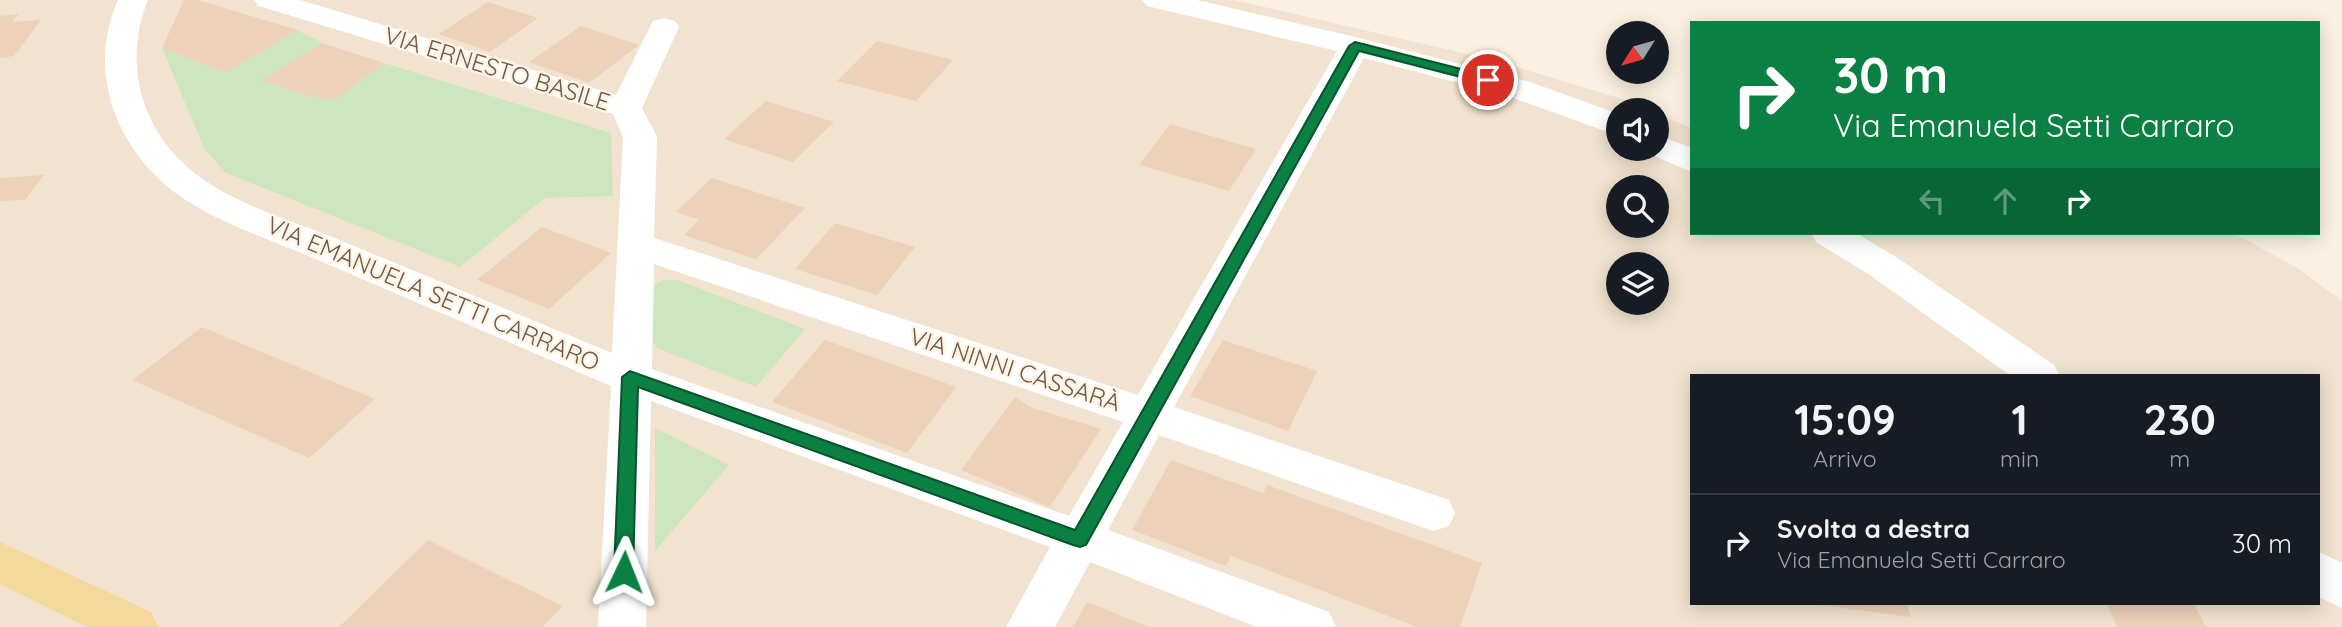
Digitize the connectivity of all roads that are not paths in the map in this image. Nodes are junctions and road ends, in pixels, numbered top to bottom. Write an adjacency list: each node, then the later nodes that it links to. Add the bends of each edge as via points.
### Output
1 (133, 0): 13 (street, VIA EMANUELA SETTI CARRARO, via 119,52 122,83 153,152 182,181 243,214)
2 (270, 0): 6 (street, VIA ERNESTO BASILE)
3 (1157, 0): 5 (street)
4 (664, 27): 6 (street)
5 (1355, 46): 7 (street, via 1488,80); 14 (street)
6 (626, 108): 11 (street, VIA ERNESTO BASILE, via 640,136)
7 (1606, 120)
8 (1669, 150): 9 (street)
9 (1690, 160)
10 (1832, 235): 12 (street)
11 (635, 246): 13 (street, VIA ERNESTO BASILE); 14 (street, VIA NINNI CASSARÀ)
12 (2037, 374)
13 (630, 377): 16 (street, VIA EMANUELA SETTI CARRARO); 21 (street, VIA ERNESTO BASILE)
14 (1150, 415): 15 (street, VIA NINNI CASSARÀ); 16 (street)
15 (1433, 513)
16 (1080, 540): 22 (street); 23 (street, VIA EMANUELA SETTI CARRARO)
17 (0, 562): 20 (main road)
18 (2320, 573): 19 (street)
19 (2342, 588)
20 (134, 627)
21 (622, 627)
22 (1030, 627)
23 (1312, 627)

